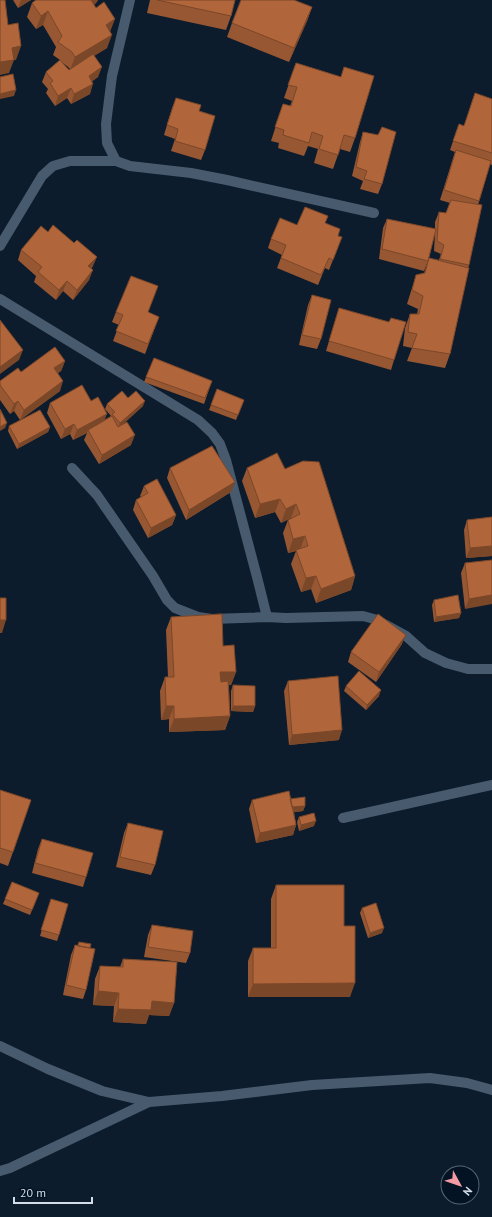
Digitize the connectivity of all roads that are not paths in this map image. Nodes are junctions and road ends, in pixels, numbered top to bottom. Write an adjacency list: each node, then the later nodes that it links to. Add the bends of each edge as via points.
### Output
1 (130, 0): 2 (street, via 112,76 106,124 107,143)
2 (116, 161): 3 (street, via 130,166 192,173); 4 (street, via 70,161 53,166 42,176)
3 (374, 213)
4 (0, 246)
5 (0, 299): 7 (street, via 198,420 212,433 220,444 226,460)
6 (72, 468): 7 (street, via 97,495 167,600 176,608 198,617 212,619)
7 (267, 617): 8 (street, via 363,616 406,636 425,653 446,663 468,669)
8 (492, 669)
9 (492, 786): 10 (street)
10 (343, 818)
11 (0, 1046): 13 (street, via 48,1069 102,1090)
12 (492, 1090): 13 (street, via 467,1083 430,1078 312,1086)
13 (149, 1102): 14 (street)
14 (0, 1171)

